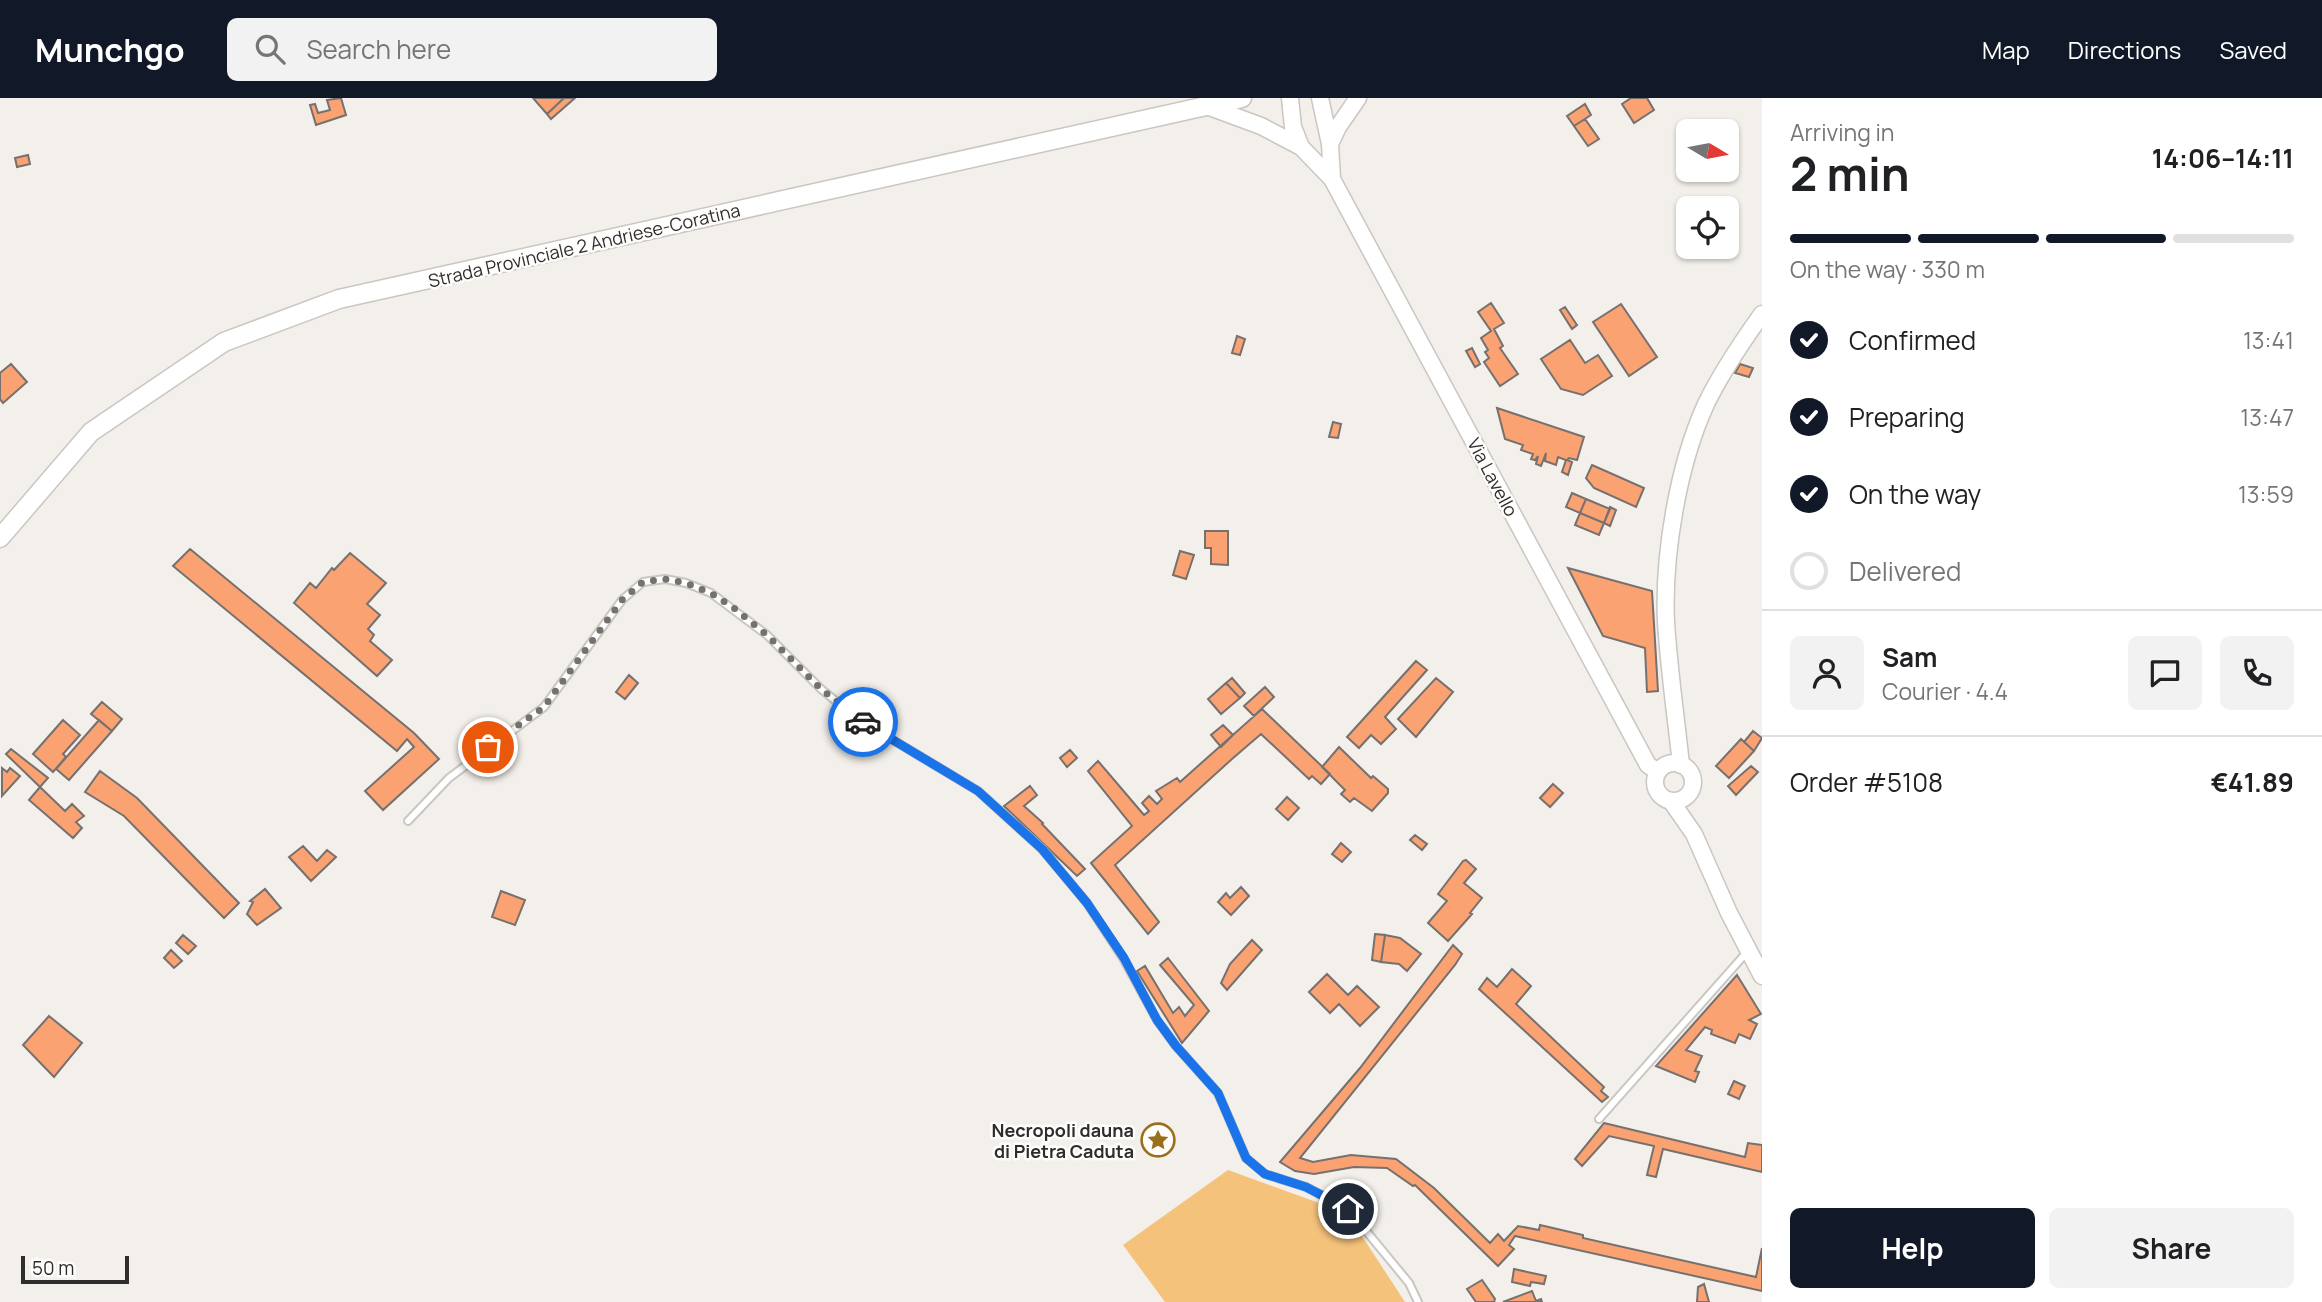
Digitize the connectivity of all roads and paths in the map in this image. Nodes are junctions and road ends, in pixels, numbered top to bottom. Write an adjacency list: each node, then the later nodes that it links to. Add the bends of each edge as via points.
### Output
1 (1242, 98): 5 (main road, Strada Provinciale 2 Andriese-Coratina)
2 (1290, 98): 7 (street, Via Lavello)
3 (1320, 98): 6 (street, Via Lavello)
4 (1358, 98): 6 (street)
5 (1206, 106): 7 (street, Via Lavello); 10 (main road, Strada Provinciale 2 Andriese-Coratina, via 339,299 224,342 91,432)
6 (1330, 145): 8 (street, Via Lavello)
7 (1301, 147): 8 (street, Via Lavello)
8 (1332, 179): 12 (street, Via Lavello, via 1648,765)
9 (1762, 314): 11 (street, via 1706,404 1695,432 1668,556 1666,619)
10 (0, 538)
11 (1681, 765): 12 (street, via 1671,763); 13 (street, via 1692,777)
12 (1658, 772): 14 (street, via 1656,790)
13 (1689, 793): 14 (street); 16 (street)
14 (1671, 801): 16 (street)
15 (408, 821): 20 (lane, via 449,778 544,707 622,600 643,582 665,579 711,593 767,635 858,719 978,791 1042,849 1124,958 1157,1020 1218,1093 1246,1158 1265,1174 1306,1187 1348,1209 1409,1283)
16 (1694, 834): 17 (street)
17 (1749, 951): 18 (street); 19 (lane)
18 (1762, 976)
19 (1599, 1119)
20 (1418, 1302)

